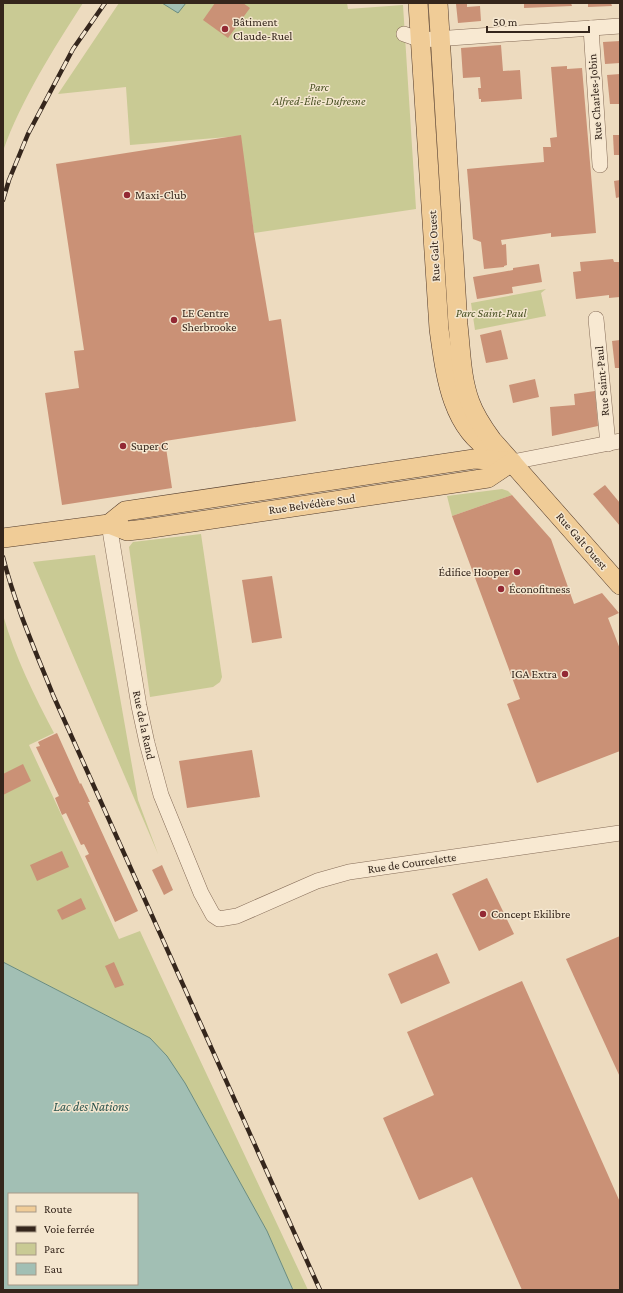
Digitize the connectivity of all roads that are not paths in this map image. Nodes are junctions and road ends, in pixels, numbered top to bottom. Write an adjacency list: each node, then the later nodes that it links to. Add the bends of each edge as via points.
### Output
1 (418, 3): 5 (main road, Rue Galt Ouest)
2 (438, 3): 6 (main road, Rue Galt Ouest)
3 (620, 26): 4 (street)
4 (591, 28): 6 (street); 7 (street, Rue Charles-Jobin)
5 (412, 37): 6 (street); 10 (main road, Rue Galt Ouest, via 439,329 447,377 457,412 467,429 483,446)
6 (441, 39): 10 (main road, Rue Galt Ouest, via 463,371 470,403 484,429)
7 (600, 165)
8 (596, 319): 9 (street, Rue Saint-Paul)
9 (614, 442): 10 (street, Rue Belvédère Sud)
10 (512, 462): 11 (main road, Rue Belvédère Sud, via 488,478 145,529 127,531); 13 (main road, Rue Galt Ouest)
11 (109, 524): 12 (main road, Rue Belvédère Sud); 15 (street, Rue de la Rand, via 148,750 161,795 201,893)
12 (3, 538)
13 (620, 585)
14 (620, 833): 15 (street, Rue de Courcelette, via 349,872 317,882 237,916 219,919)
15 (213, 915)

